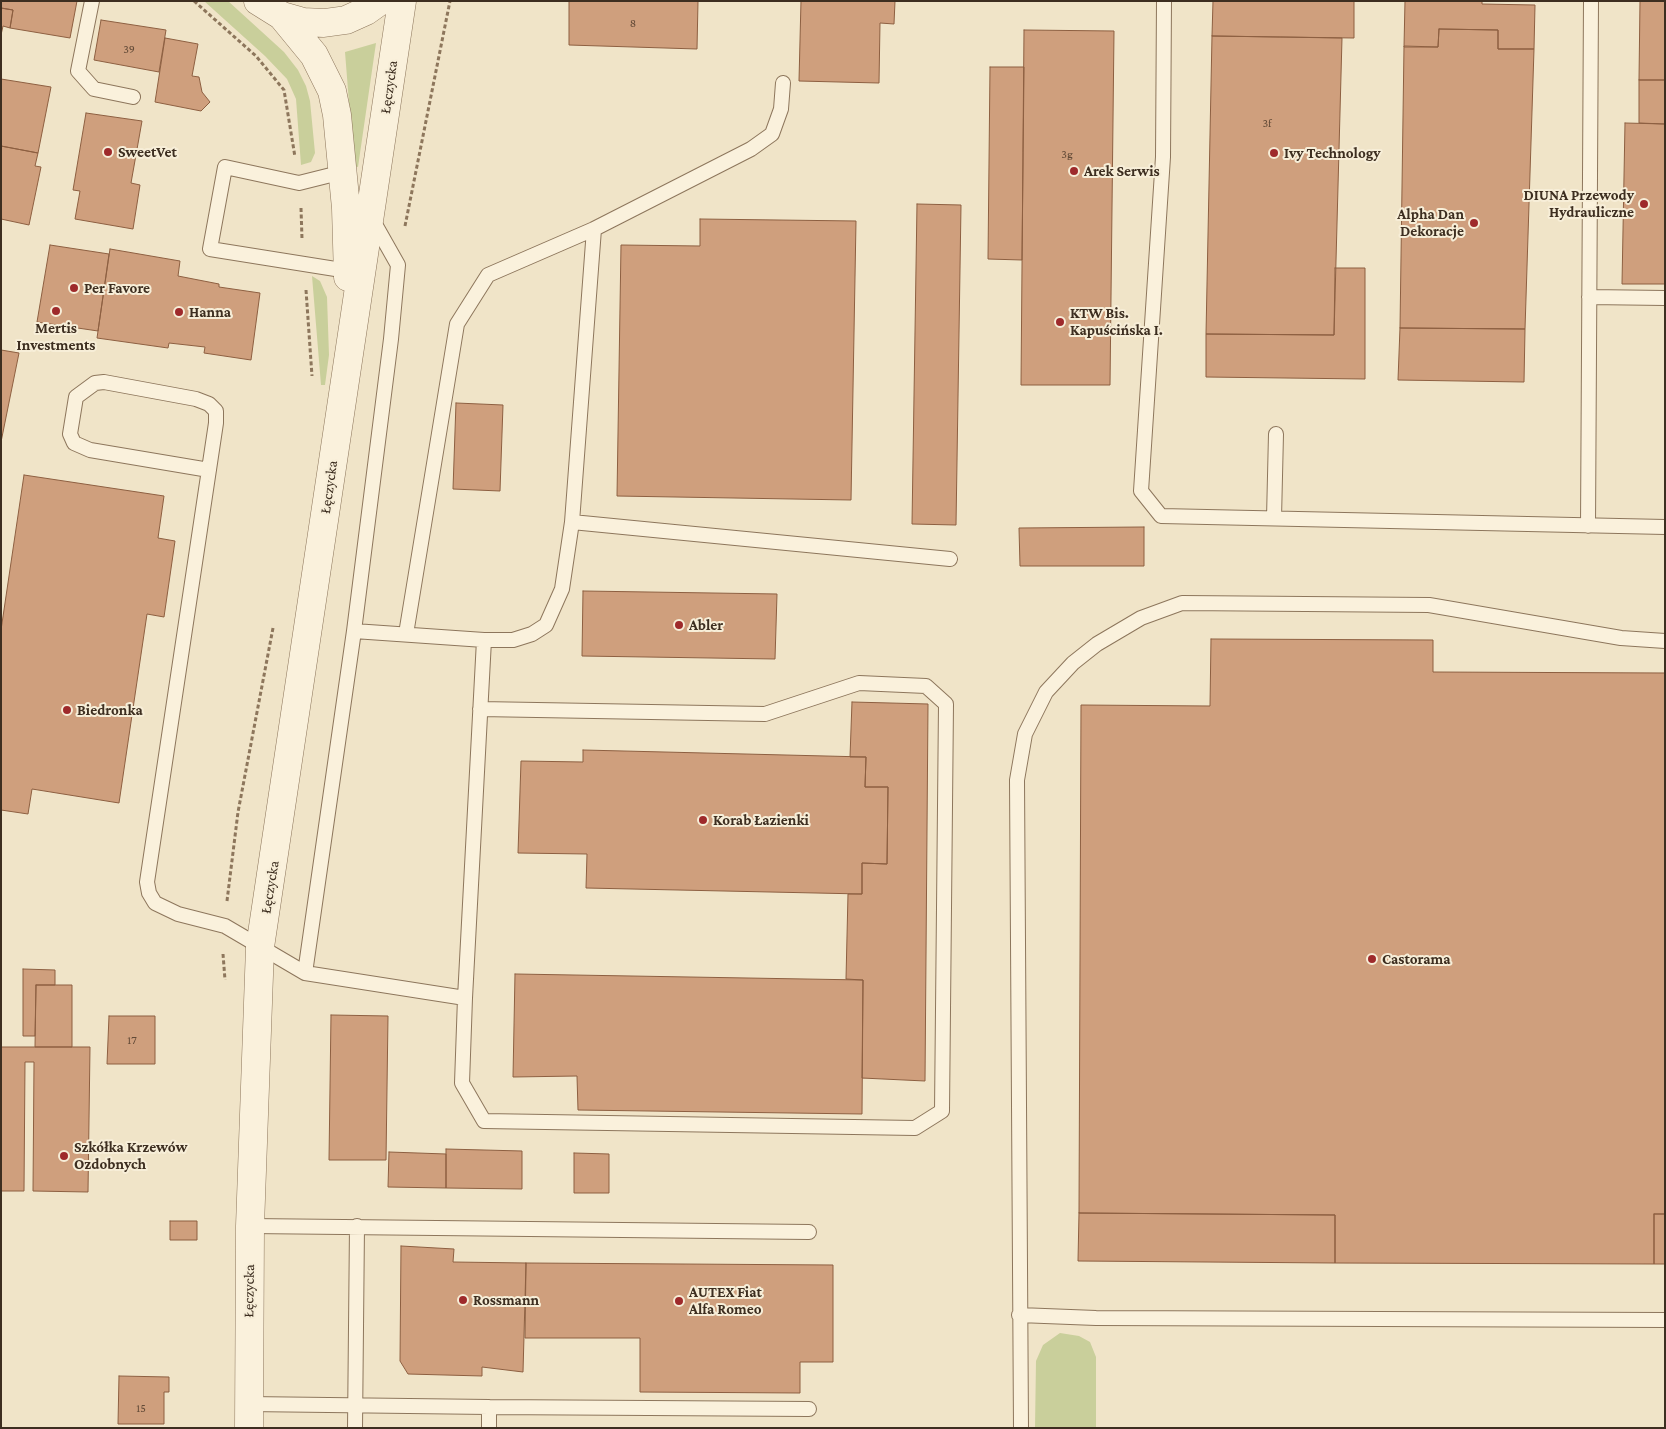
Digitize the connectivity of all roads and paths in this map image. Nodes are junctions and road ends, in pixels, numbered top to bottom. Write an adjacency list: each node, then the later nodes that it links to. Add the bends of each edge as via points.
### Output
1 (92, 1): 11 (lane, via 78,71 94,89)
2 (194, 1): 13 (path, via 256,56 284,90)
3 (258, 1): 9 (street)
4 (380, 1): 9 (street, via 346,20 303,22)
5 (402, 1): 14 (street, Łęczycka)
6 (450, 1): 17 (path)
7 (1164, 1): 25 (lane, via 1163,157 1141,492 1160,516)
8 (1591, 1): 19 (lane)
9 (282, 16): 12 (street, Łęczycka, via 314,54 332,91)
10 (783, 83): 15 (lane, via 781,108 772,134 751,149)
11 (133, 97)
12 (343, 172): 13 (lane); 18 (street, Łęczycka)
13 (299, 183): 16 (path); 16 (lane, via 224,167 210,249)
14 (370, 216): 17 (lane); 21 (street, Łęczycka)
15 (594, 228): 26 (lane); 32 (lane, via 488,275 457,324)
16 (304, 264): 18 (lane); 22 (path)
17 (398, 265): 31 (lane)
18 (348, 271): 21 (street, Łęczycka)
19 (1589, 297): 20 (lane); 27 (lane)
20 (1665, 298)
21 (349, 351): 37 (street, Łęczycka)
22 (312, 381)
23 (1276, 434): 25 (lane)
24 (209, 470): 24 (lane, via 216,411 209,404 104,382 95,383 76,397 70,434 74,443 90,450); 36 (lane, via 146,882 155,903 178,914)
25 (1274, 518): 27 (lane)
26 (572, 522): 29 (lane); 33 (lane, via 562,588 546,625 513,640)
27 (1588, 526): 28 (lane)
28 (1665, 527)
29 (950, 559)
30 (274, 624): 36 (path, via 238,812)
31 (354, 631): 32 (lane); 38 (lane)
32 (406, 634): 33 (lane)
33 (484, 640): 35 (lane)
34 (1665, 641): 44 (lane, via 1621,638 1429,605 1182,604 1141,618 1097,644 1046,692 1025,734 1016,780)
35 (480, 708): 40 (lane); 40 (lane, via 765,714 859,683 926,686 946,704 942,1111 915,1128 484,1121 462,1083)
36 (224, 926): 37 (lane); 39 (path)
37 (260, 947): 38 (lane); 41 (street, Łęczycka)
38 (305, 973): 40 (lane)
39 (225, 984)
40 (465, 998)
41 (250, 1226): 42 (lane); 49 (street, Łęczycka)
42 (357, 1226): 43 (lane); 46 (lane)
43 (809, 1232)
44 (1019, 1315): 45 (lane); 52 (lane)
45 (1665, 1320)
46 (355, 1406): 47 (lane); 49 (lane); 50 (lane)
47 (489, 1407): 48 (lane); 51 (lane)
48 (809, 1409)
49 (249, 1416)
50 (355, 1428)
51 (489, 1428)
52 (1021, 1428)

